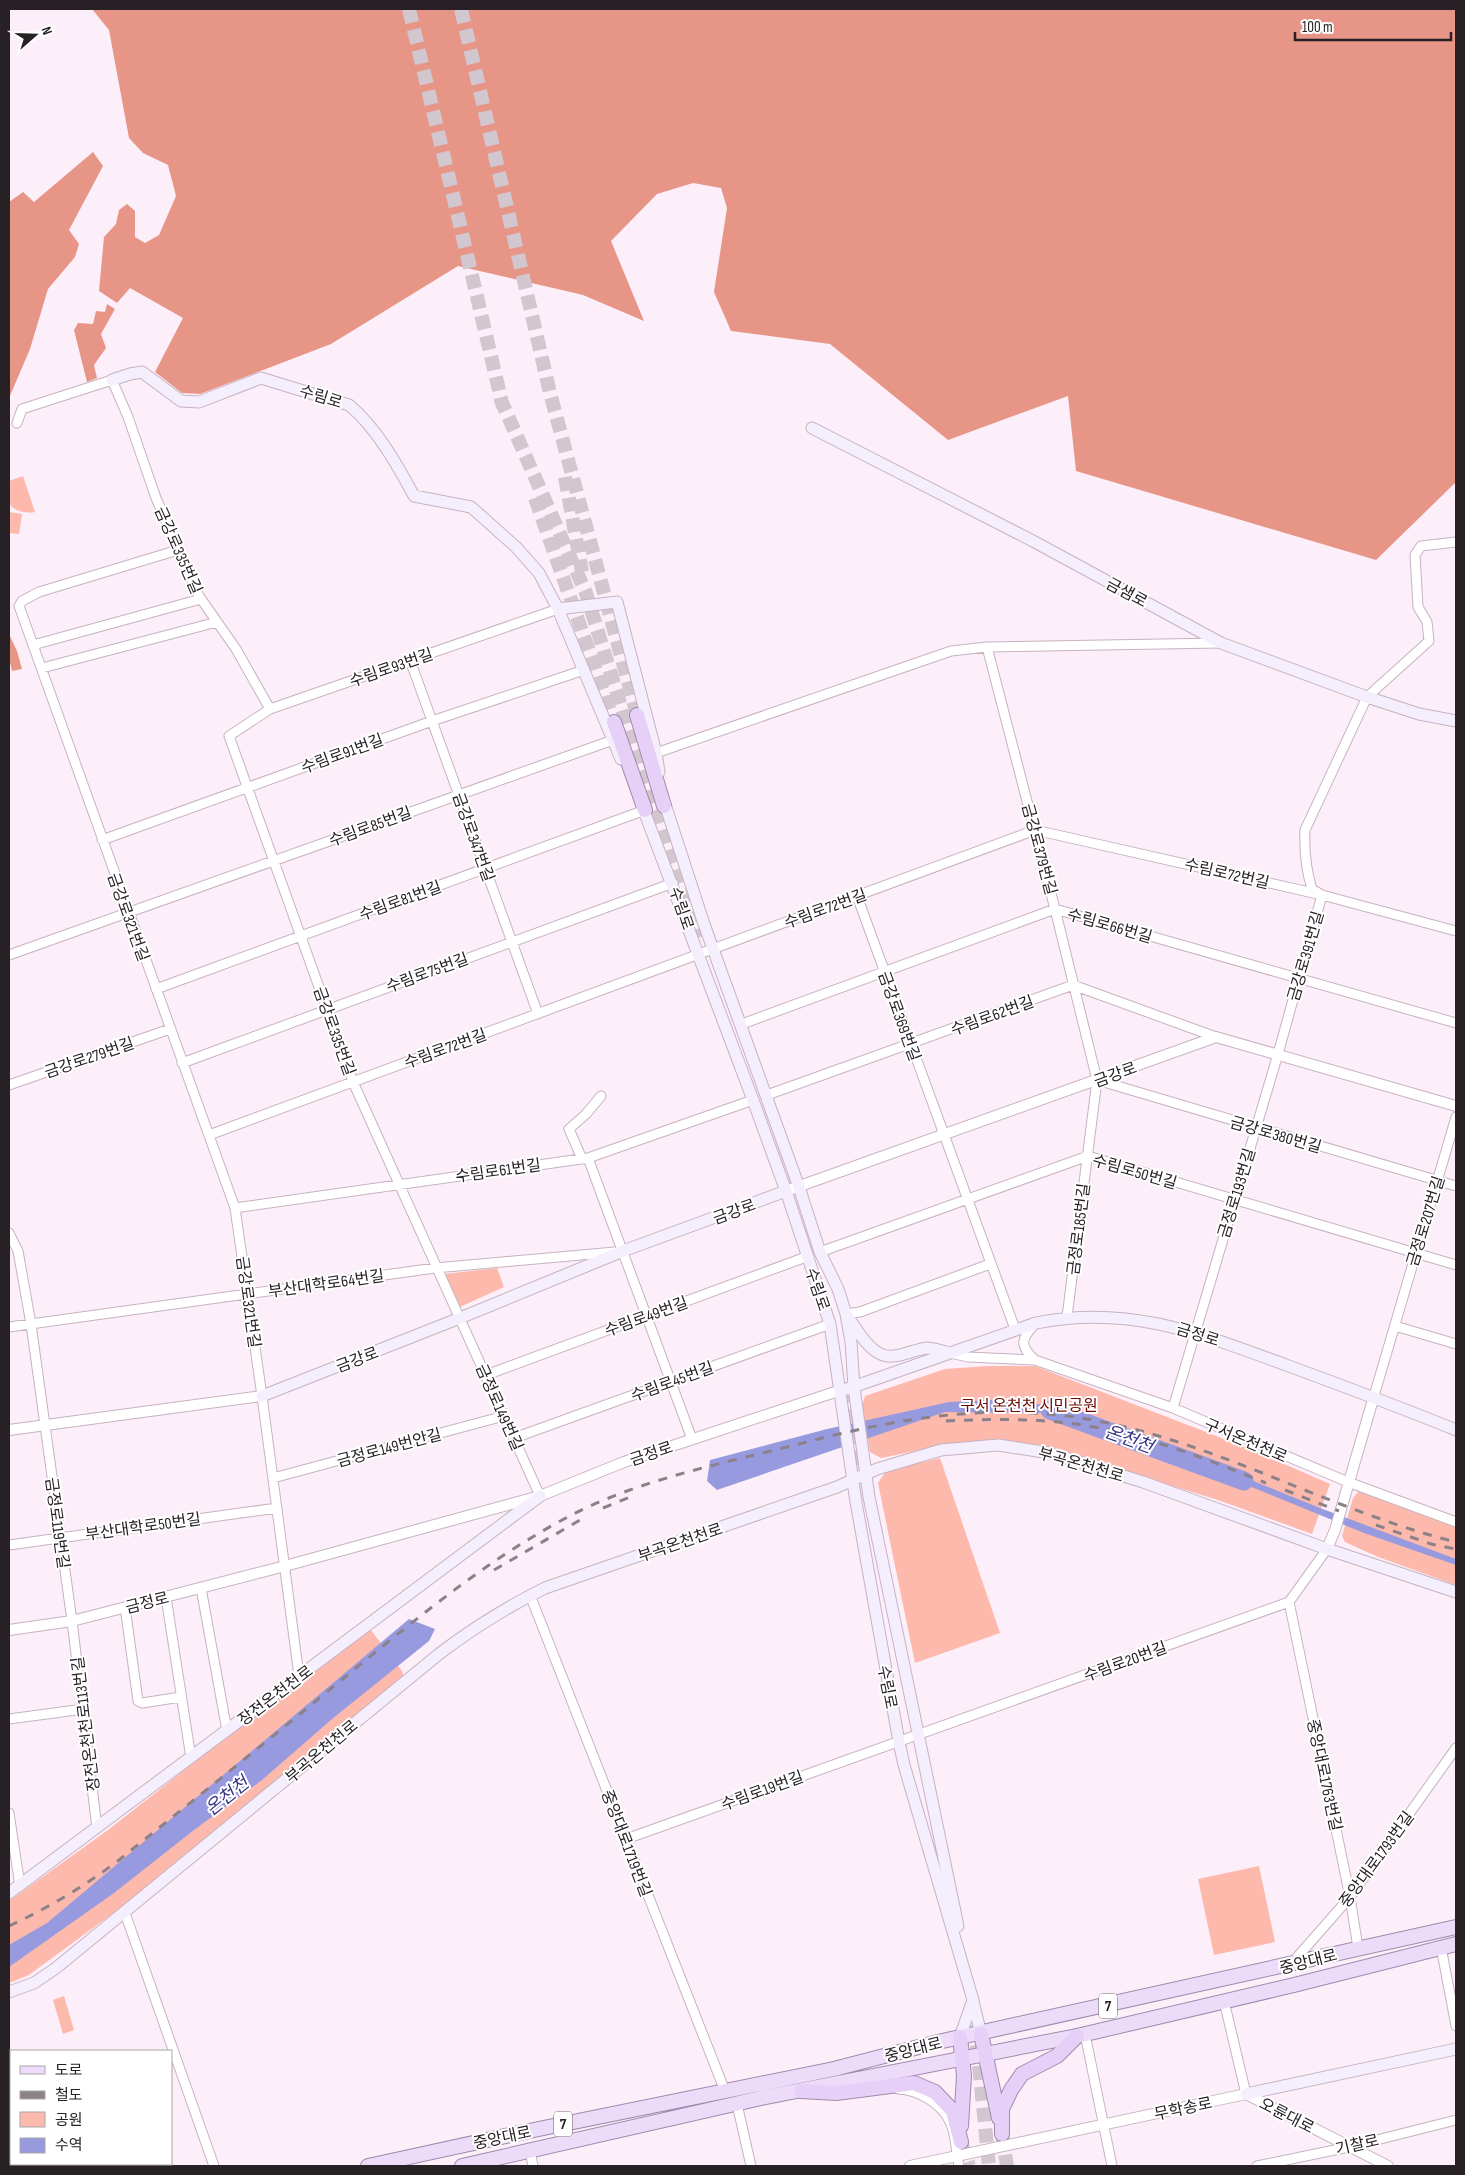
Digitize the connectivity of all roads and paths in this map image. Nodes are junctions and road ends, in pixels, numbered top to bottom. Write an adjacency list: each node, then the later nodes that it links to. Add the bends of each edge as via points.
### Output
1 (112, 380): 2 (street, 수림로, via 22,409); 5 (street, 금강로335번길); 7 (main road, 수림로, via 142,372 181,401 199,402 261,378 349,405 361,414 414,496 471,507 516,547 539,574)
2 (17, 423)
3 (812, 428): 9 (main road, 금샘로, via 1033,541)
4 (1456, 542): 15 (street, via 1421,546 1414,555 1418,607 1428,622 1429,642)
5 (178, 550): 6 (street, 금강로335번길); 10 (street, 금강로321번길, via 38,592 22,601 20,614)
6 (201, 599): 8 (street, 금강로335번길); 10 (street)
7 (558, 609): 12 (street, 수림로93번길); 14 (main road, 수림로); 23 (main road, via 617,602)
8 (217, 622): 13 (street); 16 (street, 금강로335번길)
9 (1220, 643): 11 (street); 15 (main road, 금샘로)
10 (33, 645): 13 (street, 금강로321번길)
11 (987, 647): 23 (street, via 951,651); 28 (street, 금강로379번길)
12 (410, 660): 16 (street, 수림로93번길); 18 (street, 금강로347번길)
13 (42, 668): 29 (street, 금강로321번길)
14 (584, 670): 18 (street, 수림로91번길); 22 (main road, 수림로)
15 (1367, 698): 19 (main road, 금샘로, via 1418,714); 33 (street, 금강로391번길, via 1305,830 1307,874 1312,889)
16 (270, 709): 21 (street, 수림로93번길)
17 (637, 715): 23 (highway)
18 (432, 721): 24 (street, 수림로91번길); 25 (street, 금강로347번길)
19 (1456, 721)
20 (614, 722): 27 (highway)
21 (229, 736): 24 (street, 금강로335번길)
22 (613, 740): 25 (street, 수림로85번길); 27 (main road, 수림로)
23 (651, 751): 26 (highway)
24 (248, 788): 29 (street, 수림로91번길); 30 (street, 금강로335번길)
25 (459, 794): 30 (street, 수림로85번길); 31 (street, 금강로347번길)
26 (664, 806): 40 (main road, 수림로)
27 (645, 810): 31 (street, 수림로81번길); 32 (main road, 수림로)
28 (1035, 830): 33 (street, 수림로72번길); 34 (street, 수림로72번길); 35 (street, 금강로379번길)
29 (102, 840): 36 (street, 금강로321번길)
30 (274, 861): 36 (street, 수림로85번길); 38 (street, 금강로335번길)
31 (486, 869): 38 (street, 수림로81번길); 39 (street, 금강로347번길)
32 (673, 883): 39 (street, 수림로75번길); 41 (main road, 수림로)
33 (1322, 895): 37 (street, 수림로72번길); 44 (street, 금강로391번길)
34 (857, 896): 40 (street, 수림로72번길); 43 (street, 금강로369번길)
35 (1055, 910): 43 (street, 수림로66번길); 44 (street, 수림로66번길); 45 (street, 금강로379번길)
36 (128, 914): 42 (street); 46 (street, 금강로321번길)
37 (1456, 931)
38 (301, 936): 46 (street, 수림로81번길); 47 (street, 금강로335번길)
39 (512, 941): 47 (street, 수림로75번길); 48 (street, 금강로347번길)
40 (713, 949): 41 (street, 수림로72번길); 50 (main road, 수림로)
41 (699, 954): 48 (street, 수림로72번길); 61 (main road, 수림로)
42 (9, 955)
43 (884, 971): 50 (street, 수림로66번길); 53 (street, 금강로369번길)
44 (1298, 978): 49 (street, 수림로66번길); 54 (street, 금강로391번길)
45 (1073, 985): 52 (street); 53 (street, 수림로62번길); 56 (street, 금강로379번길)
46 (156, 989): 51 (street, 금강로321번길)
47 (327, 1009): 55 (street, 수림로75번길); 57 (street, 금강로335번길)
48 (538, 1014): 57 (street, 수림로72번길)
49 (1456, 1022)
50 (742, 1024): 59 (main road, 수림로)
51 (170, 1029): 55 (street, 금강로321번길); 58 (street, 금강로279번길)
52 (1216, 1037): 54 (street); 56 (street, 금강로)
53 (910, 1044): 59 (street, 수림로62번길); 66 (street, 금강로369번길)
54 (1278, 1054): 62 (street); 64 (street, 금정로193번길)
55 (182, 1062): 65 (street, 금강로321번길)
56 (1097, 1080): 64 (street, 금강로380번길); 66 (street, 금강로); 67 (street, 금정로185번길)
57 (353, 1082): 65 (street, 수림로72번길); 70 (street, 금강로335번길)
58 (9, 1085)
59 (767, 1095): 72 (main road, 수림로)
60 (601, 1096): 68 (street, via 569,1128)
61 (753, 1100): 68 (street, 수림로61번길); 73 (main road, 수림로)
62 (1456, 1106)
63 (1456, 1117): 69 (street, 금정로207번길)
64 (1256, 1128): 69 (street, 금강로380번길); 74 (street, 금정로193번길)
65 (210, 1135): 76 (street, 금강로321번길)
66 (943, 1136): 72 (street, 금강로); 75 (street)
67 (1088, 1156): 74 (street, 수림로50번길); 75 (street, 수림로50번길); 88 (street, 금정로185번길)
68 (585, 1158): 70 (street, 수림로61번길); 78 (street)
69 (1437, 1181): 71 (street, 금강로380번길); 80 (street, 금정로207번길)
70 (400, 1185): 76 (street, 수림로61번길); 84 (street, 금강로335번길)
71 (1456, 1186)
72 (799, 1187): 73 (street, 금강로); 79 (main road, 수림로)
73 (786, 1191): 78 (main road, 금강로); 81 (main road, 수림로)
74 (1234, 1199): 80 (street, 수림로50번길); 96 (street, 금정로193번길)
75 (967, 1200): 79 (street, 수림로50번길); 82 (street)
76 (235, 1208): 85 (street, 금강로321번길)
77 (9, 1233): 91 (street, via 18,1251)
78 (622, 1251): 84 (street, 부산대학로64번길); 87 (street); 89 (main road, 금강로)
79 (820, 1252): 86 (main road, 수림로)
80 (1416, 1252): 83 (street, 수림로50번길); 93 (street, 금정로207번길)
81 (806, 1257): 87 (street, 수림로49번길); 92 (main road, 수림로)
82 (990, 1264): 86 (street, 수림로, via 860,1312); 95 (street)
83 (1456, 1264)
84 (435, 1268): 85 (street, 부산대학로64번길); 89 (street, 금강로335번길)
85 (248, 1294): 91 (street, 부산대학로64번길); 104 (street, 금강로321번길)
86 (846, 1314): 98 (main road, via 864,1340 875,1351 887,1356 927,1348); 102 (main road, 수림로)
87 (646, 1316): 100 (street, 수림로49번길); 101 (street)
88 (1066, 1317): 90 (main road, 금정로); 96 (main road, 금정로, via 1154,1321)
89 (460, 1318): 100 (street, 금정로149번길); 104 (main road, 금강로)
90 (1036, 1323): 95 (main road, 금정로); 99 (street, via 1026,1333 1023,1343)
91 (31, 1324): 94 (street, 부산대학로64번길); 108 (street)
92 (830, 1324): 101 (street, 수림로45번길); 103 (main road, 수림로)
93 (1395, 1326): 97 (street); 105 (street, 금정로207번길)
94 (9, 1327)
95 (1015, 1329): 98 (main road, 금정로)
96 (1195, 1332): 105 (main road, 금정로); 106 (street, 금정로193번길)
97 (1456, 1344)
98 (948, 1352): 99 (street, 구서온천천로, via 968,1357); 102 (main road, 금정로)
99 (1035, 1360): 106 (street, 구서온천천로)
100 (486, 1375): 107 (street, 금정로149번길)
101 (671, 1381): 111 (street, 수림로45번길); 112 (street)
102 (854, 1386): 103 (main road, 금정로); 113 (main road, 수림로)
103 (838, 1391): 112 (street, 금정로); 114 (main road, 수림로)
104 (262, 1396): 108 (street, 금강로); 115 (street)
105 (1374, 1396): 110 (main road, 금정로); 116 (street)
106 (1173, 1408): 116 (street, 구서온천천로)
107 (504, 1416): 111 (street, 금정로149번길); 115 (street, 금정로149번안길)
108 (45, 1425): 109 (street, 금강로); 120 (street, 금정로119번길)
109 (9, 1430)
110 (1456, 1430)
111 (514, 1438): 117 (street, 금정로149번길)
112 (692, 1439): 117 (street, 금정로)
113 (865, 1470): 114 (main road, 부곡온천천로); 122 (main road, 부곡온천천로, via 941,1450 998,1445 1050,1453 1143,1482); 137 (main road, 수림로)
114 (852, 1476): 126 (main road, 부곡온천천로); 138 (main road, 수림로)
115 (273, 1478): 118 (street)
116 (1347, 1485): 119 (street, 구서온천천로); 122 (street)
117 (540, 1496): 123 (street, 금정로); 132 (main road, 장전온천천로)
118 (277, 1508): 120 (street, 부산대학로50번길); 123 (street)
119 (1456, 1522)
120 (60, 1538): 121 (street, 부산대학로50번길); 130 (street, 금정로119번길)
121 (9, 1545)
122 (1327, 1549): 125 (main road, 부곡온천천로); 128 (street)
123 (285, 1566): 124 (street, 금정로); 132 (street)
124 (201, 1588): 127 (street, 금정로); 136 (street)
125 (1456, 1592)
126 (530, 1595): 143 (street, 중앙대로1719번길); 147 (main road, 부곡온천천로, via 473,1628 439,1654)
127 (166, 1597): 129 (street, 금정로); 133 (street)
128 (1289, 1602): 137 (street, 수림로20번길); 146 (street, 중앙대로1763번길)
129 (125, 1607): 130 (street, 금정로); 133 (street, via 138,1701)
130 (72, 1621): 131 (street, 금정로); 134 (street, 장전온천천로113번길)
131 (9, 1630)
132 (299, 1676): 136 (main road, 장전온천천로)
133 (181, 1697): 140 (street)
134 (84, 1709): 135 (street); 142 (street, 장전온천천로113번길)
135 (9, 1719)
136 (227, 1730): 140 (main road, 장전온천천로)
137 (919, 1734): 138 (street, 수림로20번길); 154 (main road, 수림로)
138 (899, 1742): 143 (street, 수림로19번길); 154 (main road, 수림로)
139 (1456, 1748): 146 (street, 중앙대로1793번길)
140 (190, 1758): 142 (main road, 장전온천천로)
141 (9, 1813): 144 (street)
142 (97, 1828): 144 (main road, 장전온천천로)
143 (626, 1839): 164 (street, 중앙대로1719번길)
144 (20, 1886): 145 (main road, 장전온천천로)
145 (9, 1893)
146 (1350, 1897): 151 (street, 중앙대로1763번길); 152 (street, 중앙대로1793번길)
147 (126, 1913): 153 (main road, 부곡온천천로, via 40,1980); 173 (street)
148 (1456, 1927): 151 (main road, 중앙대로 / 7)
149 (1456, 1944): 150 (main road, 중앙대로 / 7)
150 (1441, 1947): 155 (main road, 중앙대로 / 7); 156 (street)
151 (1358, 1948): 152 (main road, 중앙대로 / 7)
152 (1290, 1965): 157 (main road, 중앙대로 / 7)
153 (9, 1992)
154 (973, 2000): 157 (main road, 수림로); 159 (main road)
155 (1224, 2001): 158 (main road, 중앙대로 / 7); 166 (street, 오륜대로)
156 (1456, 2026)
157 (981, 2034): 159 (main road, 중앙대로 / 7); 161 (highway)
158 (1081, 2035): 161 (main road, 중앙대로 / 7); 161 (highway, via 1057,2056 1022,2074 1002,2109 1002,2134); 169 (street)
159 (960, 2037): 162 (highway); 164 (main road, 중앙대로 / 7, via 834,2069)
160 (1456, 2049): 166 (main road, 무학송로)
161 (986, 2054): 162 (main road, 중앙대로 / 7)
162 (962, 2058): 163 (highway, via 961,2142 953,2112 935,2092 914,2083); 165 (main road, 중앙대로 / 7)
163 (874, 2087): 165 (highway, via 836,2093); 172 (street, via 905,2089 941,2108 951,2124)
164 (725, 2091): 174 (main road, 중앙대로 / 7)
165 (801, 2091): 167 (main road, 중앙대로 / 7)
166 (1246, 2094): 169 (street, 무학송로); 170 (street, 오륜대로)
167 (737, 2104): 171 (main road, 중앙대로 / 7); 177 (street)
168 (1456, 2120): 170 (street, 기찰로)
169 (1104, 2125): 172 (street, 무학송로); 179 (street)
170 (1349, 2147): 180 (street, 기찰로); 181 (street, 오륜대로)
171 (530, 2151): 175 (main road, 중앙대로 / 7); 176 (street)
172 (958, 2161): 178 (street, 무학송로)
173 (214, 2166)
174 (368, 2166)
175 (462, 2166)
176 (533, 2166)
177 (750, 2166)
178 (910, 2166)
179 (1112, 2166)
180 (1257, 2166)
181 (1388, 2166)

